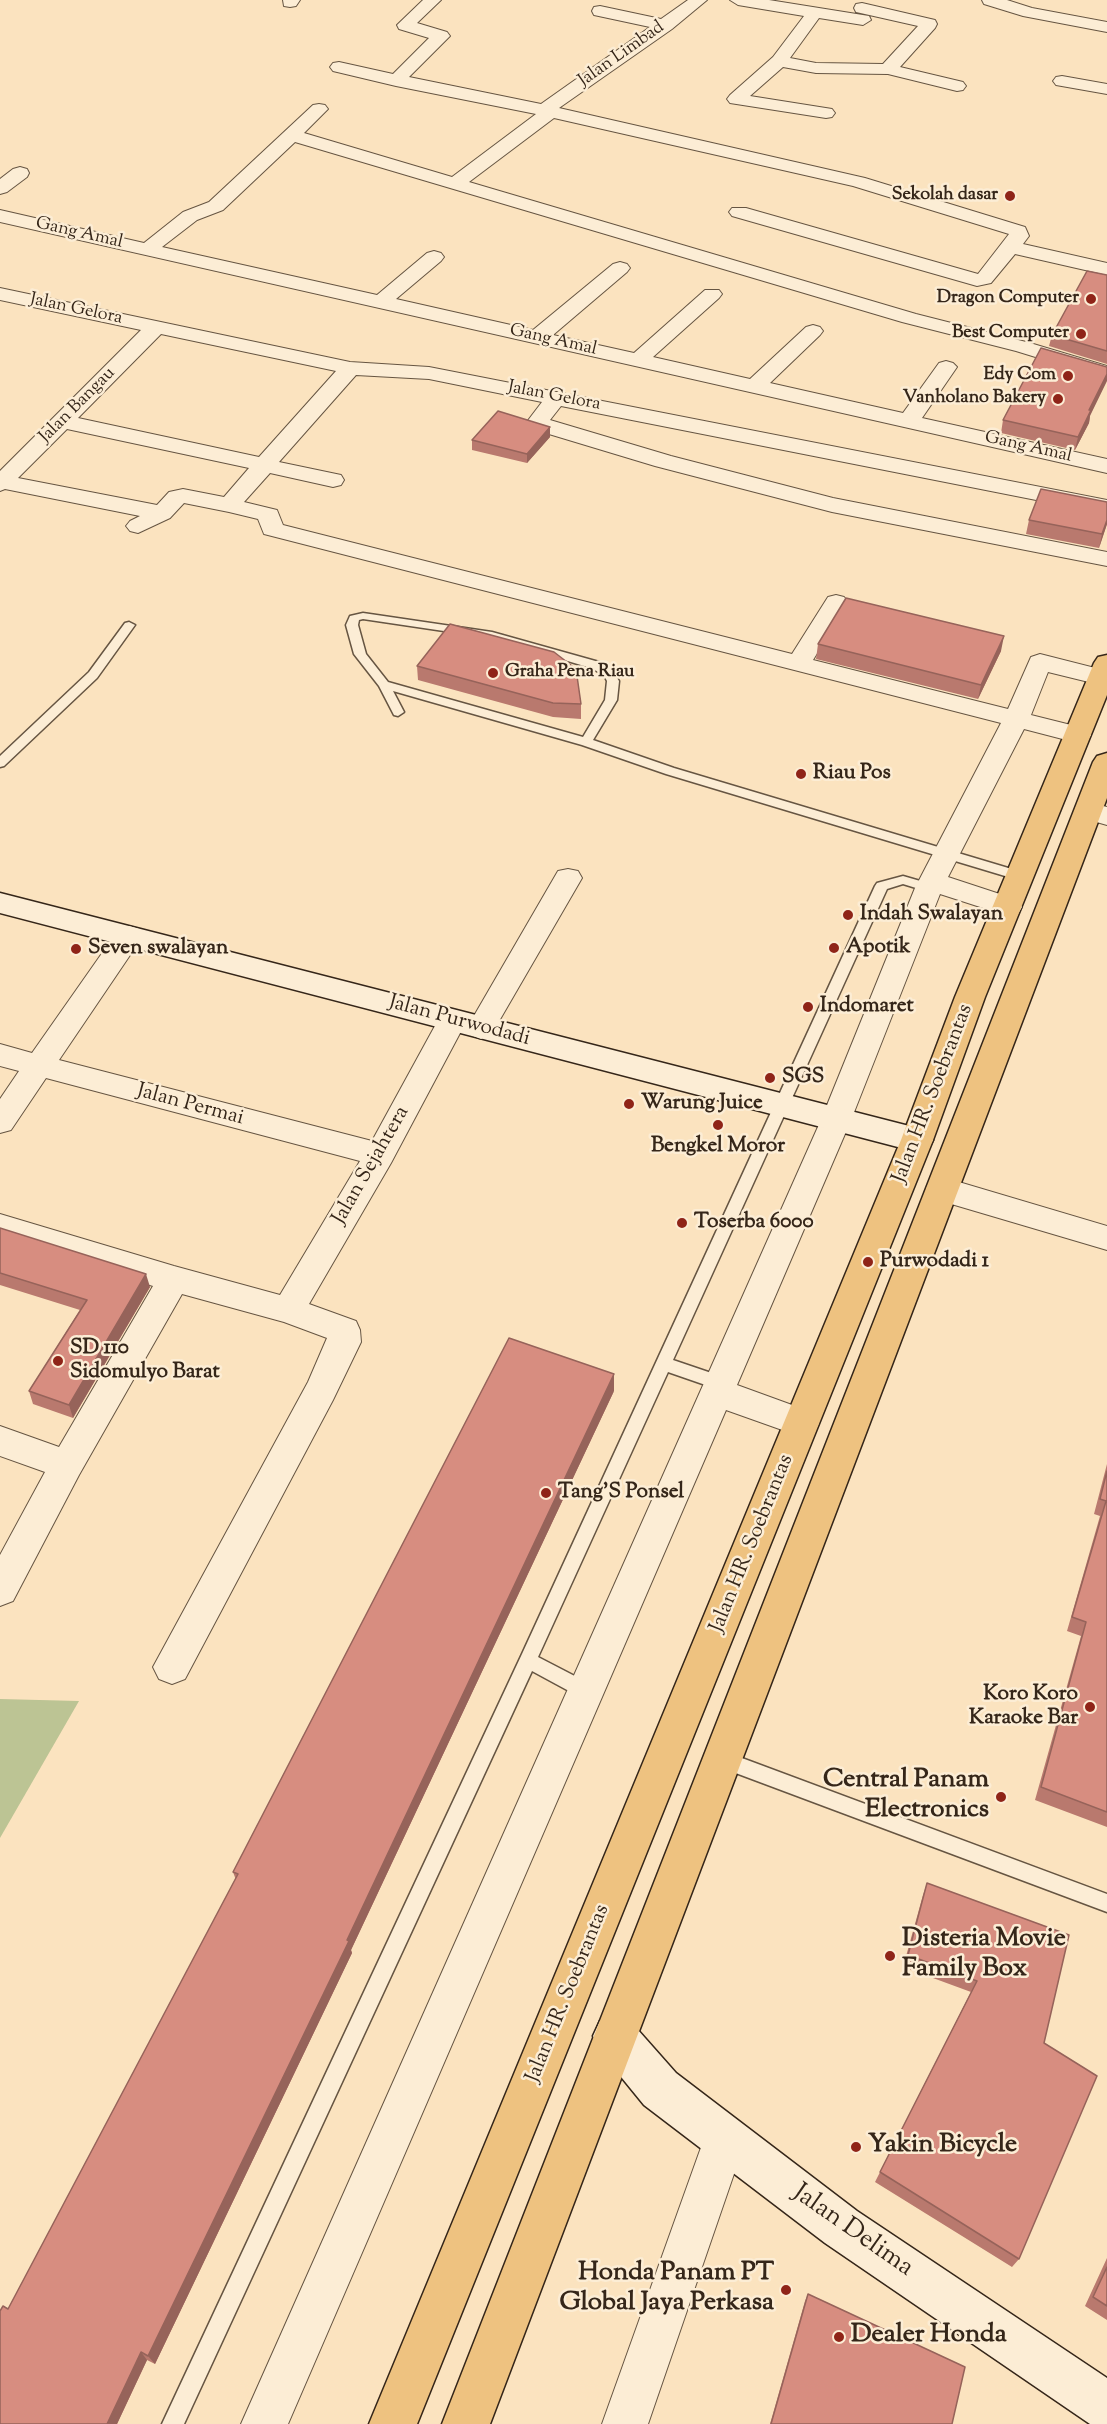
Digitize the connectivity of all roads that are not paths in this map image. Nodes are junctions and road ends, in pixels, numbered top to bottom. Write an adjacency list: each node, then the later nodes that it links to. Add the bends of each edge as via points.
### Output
1 (433, 0): 13 (street, via 405,25 441,36)
2 (699, 0): 7 (street, Jalan Limbad)
3 (738, 0): 6 (street)
4 (990, 0): 8 (street, via 1029,12)
5 (600, 11): 7 (street)
6 (814, 13): 10 (street); 12 (street, via 862,14 929,24)
7 (666, 25): 18 (street, Jalan Limbad)
8 (1106, 26): 9 (street)
9 (1088, 42)
10 (778, 61): 12 (street, via 816,68); 19 (street, via 735,99)
11 (339, 67): 13 (street)
12 (888, 69): 15 (street)
13 (396, 81): 18 (street)
14 (1062, 81): 16 (street)
15 (957, 86)
16 (1107, 89)
17 (319, 109): 20 (street)
18 (547, 110): 22 (street, Jalan Limbad); 26 (street, via 858,182 1018,231 1019,236)
19 (826, 113)
20 (291, 135): 22 (street); 27 (street, via 216,206 190,216)
21 (20, 173): 23 (street)
22 (455, 183): 40 (street)
23 (0, 188)
24 (739, 212): 26 (street, via 977,280 984,279)
25 (0, 216): 27 (street, Gang Amal)
26 (1010, 247): 30 (street)
27 (148, 249): 33 (street, Gang Amal)
28 (435, 257): 33 (street)
29 (620, 268): 36 (street)
30 (1107, 269)
31 (0, 294): 34 (street, Jalan Gelora)
32 (712, 294): 37 (street)
33 (381, 302): 36 (street, Gang Amal)
34 (156, 327): 39 (street, Jalan Gelora); 43 (street, Jalan Bangau)
35 (813, 331): 41 (street)
36 (537, 337): 37 (street, Gang Amal)
37 (638, 360): 41 (street, Gang Amal)
38 (946, 367): 44 (street)
39 (350, 368): 42 (street, Jalan Gelora, via 429,373); 45 (street)
40 (1107, 373)
41 (755, 386): 44 (street, Gang Amal)
42 (556, 398): 50 (street, Jalan Gelora); 53 (street, via 537,423 832,505)
43 (63, 421): 45 (street); 47 (street, Jalan Bangau)
44 (909, 421): 46 (street, Gang Amal)
45 (267, 464): 48 (street); 49 (street)
46 (1107, 466)
47 (5, 473): 51 (street)
48 (333, 480)
49 (230, 505): 51 (street, via 183,496); 56 (street, via 269,515 272,529)
50 (1107, 507)
51 (162, 513): 52 (street)
52 (138, 526)
53 (1107, 560)
54 (836, 602): 56 (street)
55 (129, 625): 64 (lane, via 93,675)
56 (799, 663): 60 (street)
57 (1104, 670): 60 (street, via 1040,662); 61 (main road, Jalan HR. Soebrantas)
58 (384, 685): 59 (lane); 62 (lane); 62 (lane, via 360,654 352,625 354,618 363,616 510,640 595,665 608,673 613,681 611,700)
59 (398, 712)
60 (1016, 720): 61 (street); 66 (street)
61 (1078, 735): 68 (main road, Jalan HR. Soebrantas)
62 (586, 742): 66 (lane)
63 (1107, 762): 65 (main road, Jalan HR. Soebrantas)
64 (0, 763)
65 (1098, 813): 80 (main road, Jalan HR. Soebrantas)
66 (936, 875): 68 (street); 75 (lane, via 882,886); 76 (street)
67 (568, 878): 72 (street)
68 (1014, 892): 78 (main road, Jalan HR. Soebrantas)
69 (0, 903): 70 (street, Jalan Purwodadi)
70 (129, 936): 71 (street, Jalan Purwodadi); 74 (street)
71 (452, 1020): 72 (street, Jalan Purwodadi); 79 (street, Jalan Sejahtera)
72 (481, 1028): 75 (street, Jalan Purwodadi)
73 (0, 1055): 74 (street, Jalan Permai)
74 (39, 1066): 77 (street); 79 (street, Jalan Permai)
75 (782, 1105): 76 (street, Jalan Purwodadi); 85 (lane)
76 (836, 1120): 78 (street, Jalan Purwodadi); 86 (street)
77 (0, 1122)
78 (917, 1140): 87 (main road, Jalan HR. Soebrantas)
79 (380, 1155): 84 (street, Jalan Sejahtera)
80 (942, 1189): 82 (street); 94 (main road, Jalan HR. Soebrantas)
81 (0, 1226): 83 (street)
82 (1107, 1238)
83 (174, 1279): 84 (street); 89 (street)
84 (288, 1310): 92 (street, via 344,1330 344,1342)
85 (664, 1364): 86 (lane); 91 (lane)
86 (718, 1387): 87 (street); 93 (street)
87 (802, 1423): 101 (main road, Jalan HR. Soebrantas)
88 (0, 1441): 89 (street)
89 (67, 1465): 90 (street)
90 (0, 1590)
91 (528, 1660): 93 (lane); 99 (lane)
92 (172, 1667)
93 (586, 1691): 100 (street)
94 (723, 1760): 95 (lane); 96 (main road, Jalan HR. Soebrantas)
95 (1107, 1903)
96 (615, 2036): 97 (street, Jalan Delima, via 660,2089); 102 (main road, Jalan HR. Soebrantas)
97 (725, 2139): 98 (street, Jalan Delima, via 841,2227); 103 (street)
98 (1107, 2407)
99 (173, 2424)
100 (264, 2424)
101 (393, 2424)
102 (466, 2424)
103 (625, 2424)

